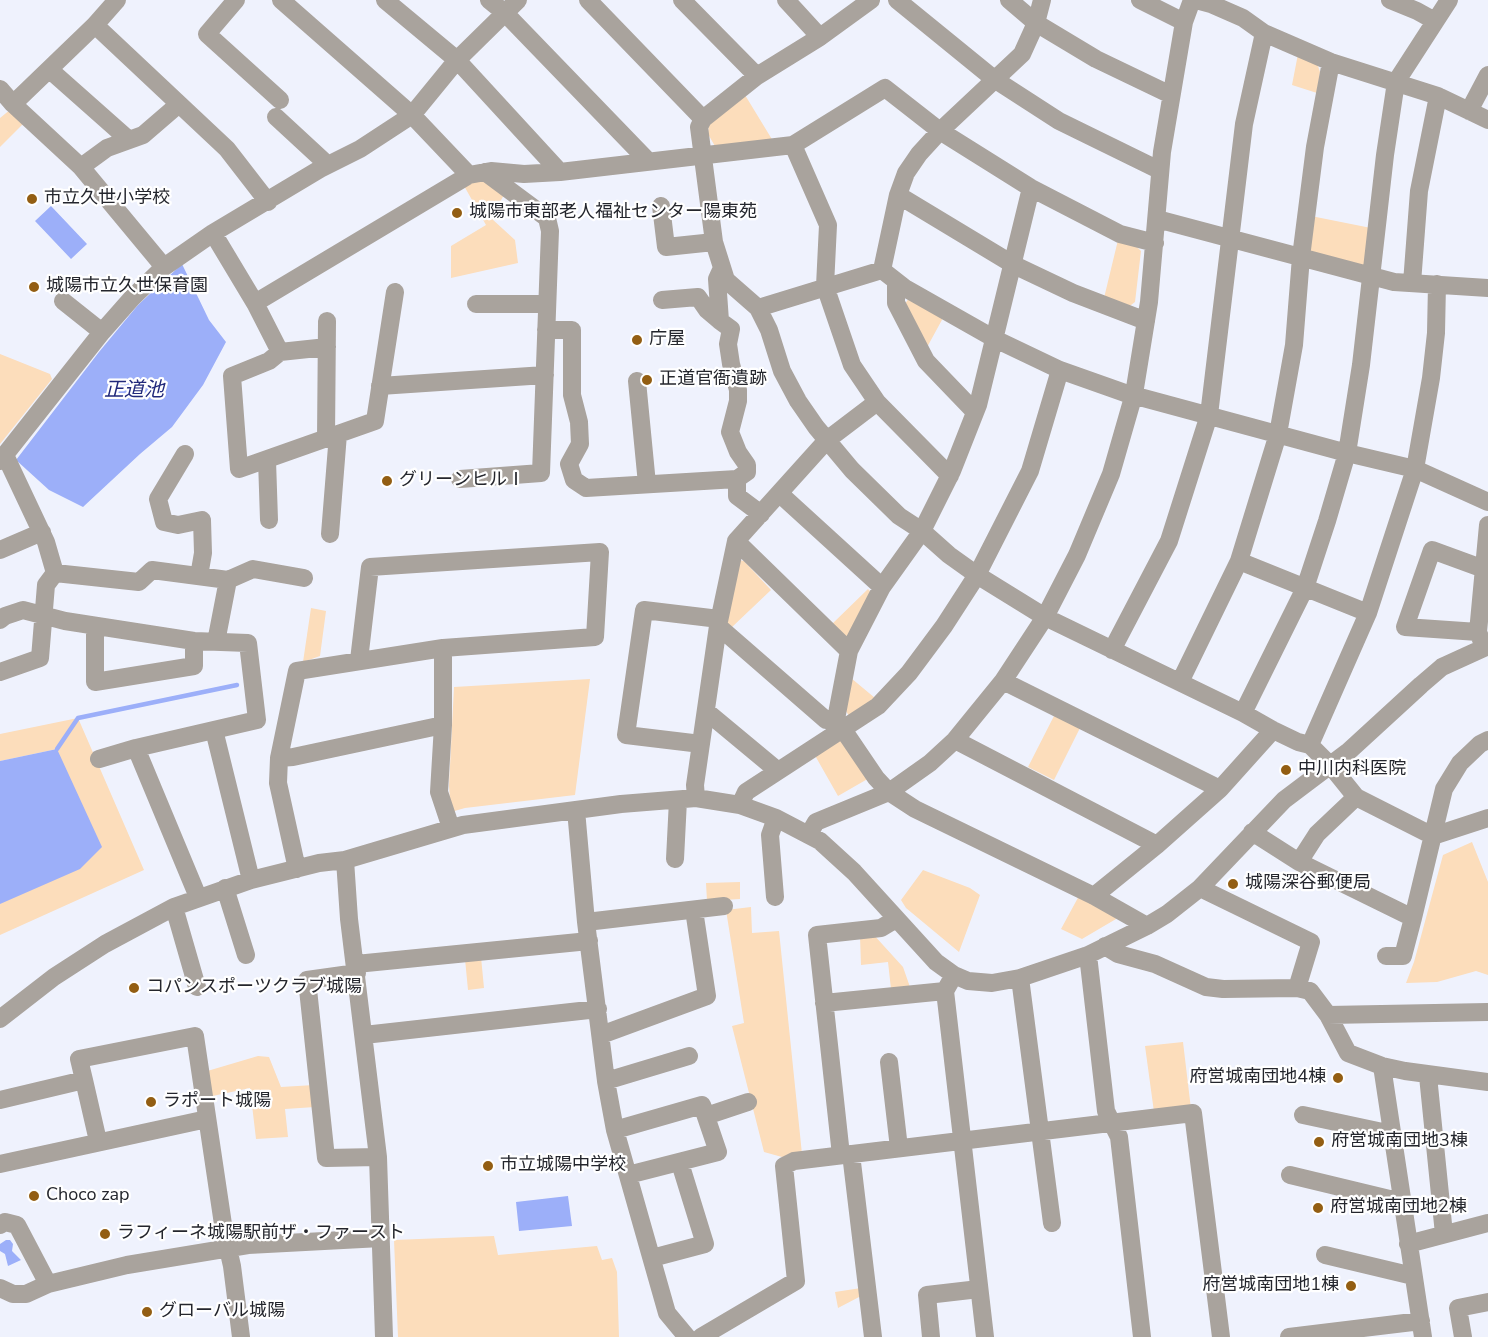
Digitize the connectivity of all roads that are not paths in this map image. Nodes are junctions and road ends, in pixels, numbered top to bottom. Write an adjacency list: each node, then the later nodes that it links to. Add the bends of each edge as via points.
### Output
1 (117, 0): 22 (street)
2 (236, 0): 46 (street, via 207,34)
3 (281, 0): 38 (street)
4 (385, 0): 25 (street)
5 (489, 0): 18 (street)
6 (518, 0): 18 (street)
7 (588, 0): 39 (street)
8 (682, 0): 29 (street)
9 (786, 0): 24 (street)
10 (871, 0): 24 (street)
11 (897, 0): 30 (street)
12 (1009, 0): 21 (street)
13 (1042, 0): 21 (street)
14 (1140, 0): 20 (street)
15 (1194, 0): 20 (street); 23 (street, via 1243,18)
16 (1390, 0): 19 (street)
17 (1449, 0): 19 (street)
18 (505, 14): 25 (street); 45 (street)
19 (1436, 21): 31 (street)
20 (1184, 22): 33 (street)
21 (1036, 23): 30 (street, via 1022,54); 33 (street, via 1096,60)
22 (95, 25): 27 (street); 36 (street)
23 (1264, 33): 26 (street); 57 (street, via 1244,124)
24 (820, 37): 29 (street)
25 (457, 60): 38 (street); 49 (street)
26 (1331, 62): 31 (street); 60 (street)
27 (50, 70): 35 (street); 42 (street)
28 (1488, 75): 37 (street)
29 (756, 76): 39 (street)
30 (994, 79): 41 (street); 48 (street, via 1059,121)
31 (1396, 82): 34 (street); 65 (street)
32 (0, 89): 35 (street)
33 (1171, 95): 48 (street)
34 (1438, 96): 37 (street); 66 (street, via 1419,191)
35 (13, 104): 47 (street)
36 (179, 104): 42 (street, via 143,135); 53 (street, via 227,149)
37 (1469, 111): 40 (street)
38 (412, 115): 46 (street); 50 (street)
39 (704, 119): 44 (street, via 699,127)
40 (1488, 120)
41 (940, 131): 43 (street, via 885,88); 51 (street); 52 (street, via 906,173)
42 (129, 140): 47 (street, via 106,148)
43 (793, 145): 44 (street); 68 (street, via 828,225)
44 (703, 156): 45 (street); 58 (street)
45 (648, 161): 49 (street)
46 (328, 165): 53 (street)
47 (81, 167): 62 (street)
48 (1159, 170): 55 (street)
49 (560, 172): 50 (street)
50 (477, 173): 73 (street); 75 (street, via 547,218)
51 (1031, 188): 59 (street, via 1120,234); 61 (street)
52 (898, 195): 61 (street); 64 (street)
53 (268, 202): 56 (street)
54 (661, 206): 58 (street, via 666,247)
55 (1157, 219): 57 (street); 59 (street)
56 (213, 233): 62 (street); 73 (street)
57 (1231, 239): 60 (street); 92 (street)
58 (714, 242): 63 (street)
59 (1155, 243): 79 (street)
60 (1301, 257): 65 (street); 93 (street, via 1294,345)
61 (1014, 265): 79 (street); 82 (street)
62 (164, 267): 81 (street)
63 (722, 268): 76 (street, via 726,280); 78 (street, via 717,279)
64 (889, 276): 68 (street); 82 (street); 91 (street, via 896,303 926,361)
65 (1370, 276): 66 (street); 96 (street)
66 (1412, 283): 67 (street)
67 (1437, 284): 69 (street); 100 (street, via 1431,378)
68 (825, 286): 76 (street); 90 (street, via 852,365)
69 (1488, 288)
70 (395, 292): 88 (street)
71 (662, 300): 78 (street, via 698,297)
72 (63, 301): 81 (street)
73 (255, 303): 84 (street)
74 (476, 304): 75 (street)
75 (548, 304): 80 (street)
76 (758, 308): 95 (street, via 782,371)
77 (327, 321): 83 (street)
78 (720, 321): 103 (street, via 730,329 730,364 738,390 730,432 747,465 747,472)
79 (1146, 321): 89 (street)
80 (546, 330): 86 (street); 104 (street, via 572,330 572,395 580,444 569,464 574,480 586,488)
81 (102, 332): 98 (street)
82 (995, 339): 85 (street); 91 (street)
83 (327, 347): 84 (street); 94 (street)
84 (280, 352): 99 (street, via 270,361 232,376 239,469)
85 (1060, 370): 89 (street); 118 (street, via 1030,471)
86 (545, 375): 88 (street); 102 (street, via 541,473)
87 (638, 381): 104 (street)
88 (380, 387): 94 (street, via 375,421)
89 (1134, 394): 92 (street); 126 (street, via 1111,474 1077,555)
90 (877, 402): 95 (street); 101 (street)
91 (975, 412): 101 (street)
92 (1209, 415): 93 (street); 134 (street, via 1169,541)
93 (1278, 434): 96 (street); 115 (street)
94 (332, 436): 99 (street); 112 (street)
95 (827, 440): 105 (street); 110 (street, via 899,516)
96 (1347, 453): 100 (street); 123 (street)
97 (185, 454): 119 (street, via 158,498 164,522 178,525 202,520)
98 (3, 458): 111 (street)
99 (267, 460): 108 (street)
100 (1415, 469): 106 (street); 124 (street)
101 (950, 476): 110 (street)
102 (460, 479)
103 (737, 479): 104 (street); 107 (street, via 737,496)
104 (647, 484)
105 (780, 494): 107 (street); 122 (street)
106 (1488, 502)
107 (761, 514): 113 (street)
108 (269, 520)
109 (1488, 525): 116 (street)
110 (922, 531): 118 (street); 122 (street)
111 (42, 532): 114 (street); 117 (street)
112 (330, 534)
113 (735, 541): 128 (street); 135 (street)
114 (0, 550)
115 (1239, 561): 123 (street); 139 (street)
116 (1484, 569): 131 (street); 131 (street, via 1432,550 1406,627)
117 (55, 573): 119 (street, via 139,582 152,570); 125 (street, via 46,585)
118 (977, 575): 126 (street); 142 (street, via 909,673 878,706)
119 (200, 576): 121 (street)
120 (304, 578): 121 (street, via 253,569)
121 (228, 580): 132 (street)
122 (882, 587): 135 (street)
123 (1305, 588): 124 (street); 141 (street)
124 (1368, 613): 149 (street)
125 (43, 614): 127 (street, via 23,610); 129 (street); 137 (street, via 40,658)
126 (1045, 617): 134 (street); 138 (street)
127 (0, 620)
128 (718, 623): 140 (street); 142 (street, via 826,720); 148 (street, via 644,610 626,735)
129 (95, 626): 130 (street); 130 (street, via 95,682 194,666)
130 (194, 641): 132 (street)
131 (1483, 641): 153 (street, via 1442,667)
132 (216, 642): 144 (street, via 248,643 257,720)
133 (443, 648): 136 (street); 136 (street, via 595,637 600,552 370,567); 143 (street)
134 (1112, 650): 139 (street)
135 (849, 651): 142 (street)
136 (359, 660): 151 (street, via 297,671)
137 (0, 672)
138 (1003, 681): 146 (street); 155 (street)
139 (1180, 682): 141 (street)
140 (707, 712): 148 (street); 154 (street)
141 (1243, 713): 145 (street)
142 (839, 724): 154 (street); 156 (street)
143 (443, 725): 151 (street); 163 (street, via 439,792)
144 (214, 730): 150 (street); 172 (street)
145 (1272, 730): 149 (street); 155 (street)
146 (955, 740): 156 (street); 167 (street)
147 (1488, 740): 166 (street, via 1460,763 1444,789)
148 (701, 744): 158 (street, via 695,785)
149 (1310, 745): 153 (street)
150 (136, 748): 152 (street); 176 (street)
151 (279, 758): 171 (street, via 278,783)
152 (99, 759)
153 (1330, 766): 157 (street); 164 (street, via 1284,800)
154 (778, 771): 159 (street, via 746,792)
155 (1220, 789): 167 (street)
156 (889, 792): 165 (street, via 816,822); 175 (street, via 915,809)
157 (1356, 797): 166 (street); 170 (street, via 1317,834)
158 (687, 799): 159 (street); 160 (street); 168 (street)
159 (740, 805): 161 (street)
160 (576, 810): 163 (street); 183 (street)
161 (776, 818): 165 (street); 177 (street, via 766,839)
162 (1488, 818): 166 (street)
163 (451, 828): 169 (street)
164 (1252, 832): 170 (street); 174 (street)
165 (809, 834): 182 (street, via 854,872)
166 (1433, 836): 181 (street)
167 (1157, 845): 175 (street)
168 (675, 859)
169 (345, 860): 171 (street); 190 (street)
170 (1299, 862): 181 (street)
171 (297, 869): 172 (street)
172 (251, 880): 173 (street)
173 (225, 888): 176 (street); 187 (street)
174 (1200, 888): 184 (street); 194 (street, via 1311,942)
175 (1094, 896): 184 (street)
176 (198, 897): 179 (street)
177 (775, 897)
178 (724, 906): 180 (street)
179 (174, 907): 193 (street); 199 (street, via 105,944)
180 (694, 910): 183 (street); 201 (street, via 707,996)
181 (1413, 918): 189 (street, via 1403,956)
182 (896, 919): 192 (street, via 936,962); 195 (street, via 881,928 817,935)
183 (586, 922): 185 (street)
184 (1147, 926): 186 (street)
185 (589, 941): 190 (street); 196 (street)
186 (1105, 946): 188 (street); 194 (street, via 1206,987)
187 (246, 955)
188 (1088, 955): 191 (street); 214 (street, via 1106,1111)
189 (1386, 956)
190 (356, 969): 200 (street); 222 (street, via 307,980 326,1158)
191 (1020, 978): 192 (street, via 992,983); 216 (street)
192 (949, 983): 195 (street); 219 (street)
193 (197, 987)
194 (1297, 988): 198 (street, via 1310,991)
195 (824, 1003): 221 (street)
196 (598, 1010): 200 (street); 201 (street)
197 (1488, 1012): 198 (street)
198 (1328, 1015): 204 (street, via 1348,1053)
199 (0, 1019)
200 (364, 1035): 222 (street)
201 (601, 1035): 207 (street)
202 (689, 1056): 207 (street)
203 (889, 1062): 220 (street)
204 (1382, 1066): 205 (street); 217 (street)
205 (1428, 1076): 208 (street); 231 (street)
206 (84, 1080): 209 (street); 213 (street, via 79,1059 195,1036); 218 (street)
207 (606, 1081): 215 (street)
208 (1488, 1083)
209 (0, 1100)
210 (748, 1102): 212 (street)
211 (1303, 1114): 217 (street)
212 (706, 1116): 215 (street, via 702,1105); 223 (street, via 718,1152)
213 (207, 1119): 218 (street); 234 (street)
214 (1112, 1123): 216 (street); 251 (street, via 1119,1137); 252 (street, via 1193,1113)
215 (615, 1130): 226 (street)
216 (1040, 1131): 219 (street); 228 (street)
217 (1392, 1134): 227 (street)
218 (98, 1141): 224 (street)
219 (961, 1141): 220 (street); 240 (street)
220 (899, 1148): 221 (street)
221 (846, 1154): 247 (street, via 794,1161 784,1166 796,1281); 248 (street)
222 (378, 1157): 232 (street)
223 (680, 1163): 226 (street); 236 (street, via 705,1244)
224 (0, 1164)
225 (1290, 1174): 227 (street)
226 (628, 1175): 236 (street)
227 (1402, 1202): 233 (street)
228 (1052, 1223)
229 (1488, 1223): 231 (street)
230 (0, 1225): 238 (street, via 17,1225)
231 (1444, 1234): 233 (street)
232 (381, 1238): 234 (street); 245 (street)
233 (1408, 1244): 237 (street)
234 (228, 1248): 238 (street, via 127,1265); 244 (street)
235 (1325, 1255): 237 (street)
236 (652, 1258): 246 (street, via 667,1313)
237 (1413, 1276): 242 (street)
238 (48, 1284): 239 (street, via 26,1294)
239 (0, 1288)
240 (979, 1289): 249 (street, via 927,1295); 250 (street)
241 (1488, 1302): 254 (street, via 1458,1308)
242 (1422, 1329): 243 (street)
243 (1341, 1334): 253 (street)
244 (241, 1337)
245 (384, 1337)
246 (687, 1337)
247 (701, 1337)
248 (873, 1337)
249 (931, 1337)
250 (985, 1337)
251 (1142, 1337)
252 (1221, 1337)
253 (1288, 1337)
254 (1463, 1337)

